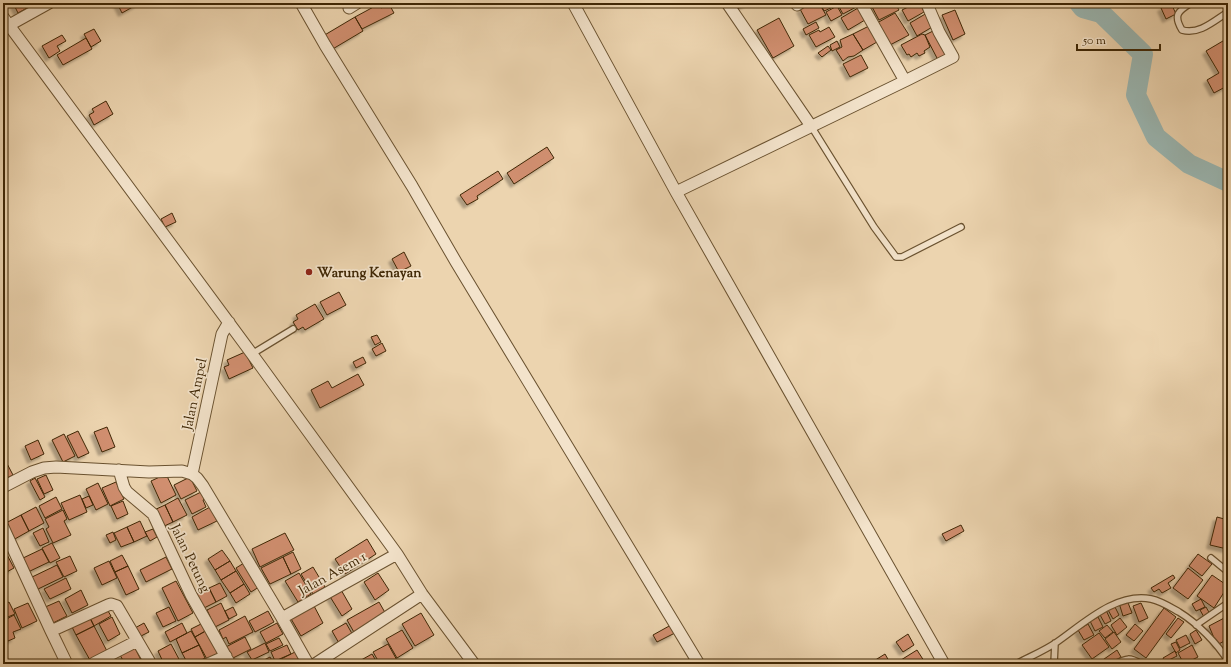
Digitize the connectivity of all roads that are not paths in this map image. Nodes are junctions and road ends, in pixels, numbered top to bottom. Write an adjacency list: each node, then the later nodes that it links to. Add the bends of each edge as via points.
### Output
1 (49, 3): 9 (street)
2 (301, 3): 40 (street)
3 (573, 3): 12 (street)
4 (727, 3): 11 (street)
5 (861, 3): 10 (street)
6 (1191, 3): 8 (lane, via 1180,10 1177,17 1182,30 1189,32 1200,29)
7 (927, 4): 10 (street, via 953,57)
8 (1228, 12)
9 (5, 23): 14 (street)
10 (905, 81): 11 (street)
11 (811, 126): 12 (street); 13 (lane, via 874,227 896,257 902,257)
12 (676, 192): 41 (street)
13 (961, 227)
14 (229, 322): 16 (street); 18 (street, Jalan Ampel, via 222,334)
15 (293, 329): 16 (lane)
16 (252, 354): 21 (street)
17 (119, 470): 18 (street, via 182,471); 19 (street, via 44,468); 31 (street, Jalan Petung, via 127,492 153,514 191,595)
18 (192, 474): 26 (street, via 203,486)
19 (3, 486)
20 (3, 527): 28 (street)
21 (397, 554): 24 (street); 26 (street, Jalan Asem 1)
22 (1211, 558): 23 (lane)
23 (1228, 572)
24 (422, 594): 38 (street); 39 (street)
25 (1228, 603): 27 (lane)
26 (282, 618): 37 (street)
27 (1196, 625): 30 (lane, via 1189,618 1162,603 1151,599 1129,599 1090,618); 32 (lane, via 1215,643)
28 (51, 631): 29 (street, via 111,604 117,606); 34 (street)
29 (137, 641): 33 (street); 35 (street)
30 (1055, 643): 42 (lane); 43 (lane)
31 (228, 660): 36 (street)
32 (1228, 661)
33 (94, 663)
34 (68, 664)
35 (151, 664)
36 (208, 664)
37 (308, 664)
38 (314, 664)
39 (474, 664)
40 (699, 664)
41 (944, 664)
42 (1016, 664)
43 (1054, 664)
44 (1115, 664): 45 (lane, via 1124,659 1133,659)
45 (1141, 664)

